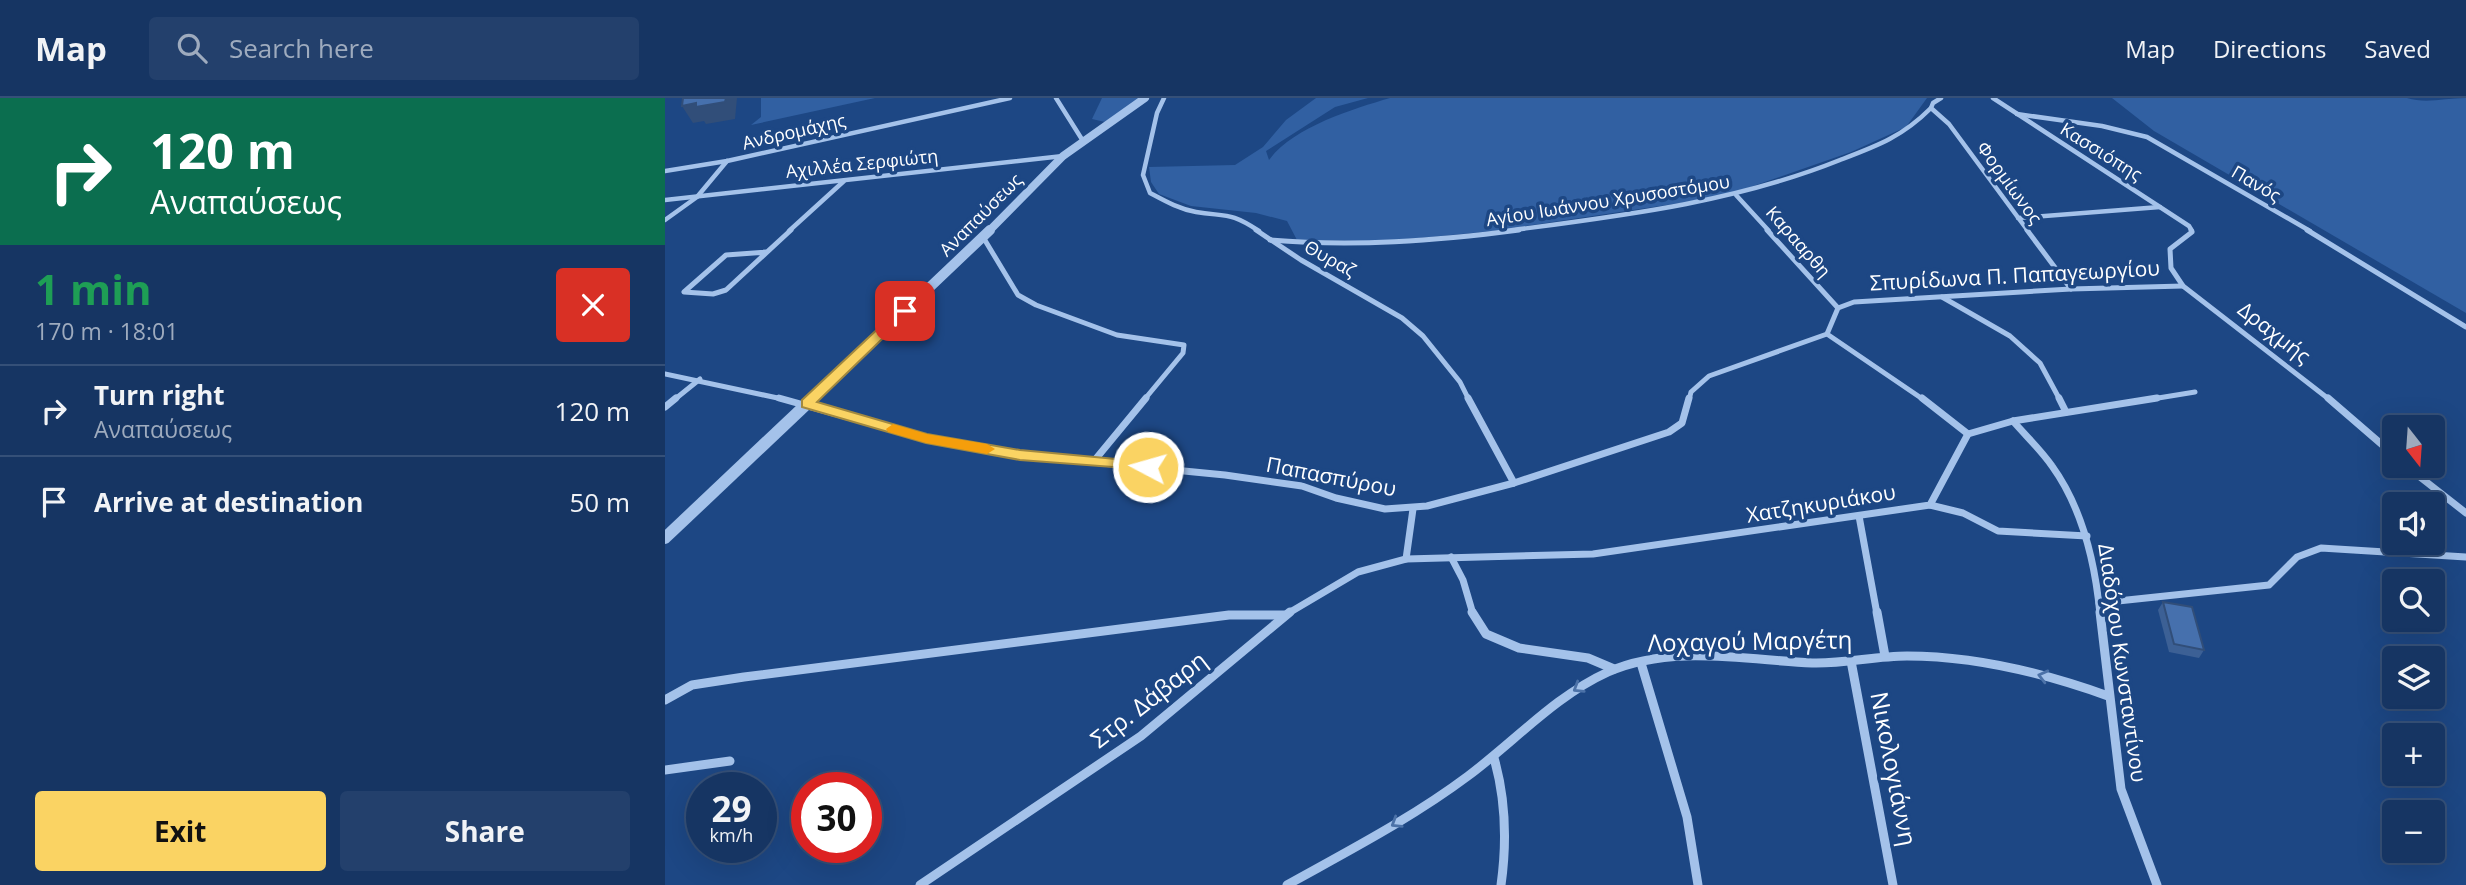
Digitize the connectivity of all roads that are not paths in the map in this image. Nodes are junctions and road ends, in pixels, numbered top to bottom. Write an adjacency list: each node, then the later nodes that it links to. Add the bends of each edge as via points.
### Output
1 (1010, 98): 11 (street, Ανδρομάχης)
2 (1056, 98): 9 (street)
3 (1145, 98): 9 (street, Αναπαύσεως)
4 (1164, 98): 21 (street, Θυραζ, via 1143,175 1150,193 1177,207 1229,214)
5 (1941, 98): 7 (street)
6 (1993, 98): 8 (street, Κασσιόπης)
7 (1931, 108): 14 (street, Αγίου Ιωάννου Χρυσοστόμου, via 1910,129 1876,146); 18 (street, Φορμίωνος, via 1949,124)
8 (2014, 113): 17 (street, Κασσιόπης); 27 (street, Πανός, via 2147,137)
9 (1083, 141): 10 (street, Αναπαύσεως)
10 (1063, 156): 13 (street, Αχιλλέα Σερφιώτη); 20 (street, Αναπαύσεως)
11 (727, 161): 12 (street, Ανδρομάχης); 15 (street)
12 (665, 171)
13 (845, 180): 15 (street, Αχιλλέα Σερφιώτη); 22 (street)
14 (1736, 195): 21 (street, Αγίου Ιωάννου Χρυσοστόμου, via 1459,238 1389,244); 26 (street, Καρααρθη)
15 (697, 197): 16 (street, Αχιλλέα Σερφιώτη); 19 (street)
16 (665, 200)
17 (2161, 206): 18 (street); 23 (street, Κασσιόπης, via 2192,232 2170,249 2171,268)
18 (2018, 218): 24 (street, Φορμίωνος)
19 (665, 220)
20 (983, 237): 32 (street, Αναπαύσεως); 38 (street, via 1018,295 1027,300 1117,335 1184,345)
21 (1270, 240): 40 (street, Θυραζ, via 1366,295 1423,336 1460,382)
22 (766, 252): 22 (street, via 726,290 684,292 726,254)
23 (2183, 286): 24 (street, Σπυρίδωνα Π. Παπαγεωργίου); 37 (street, Δραχμής)
24 (2071, 289): 25 (street, Σπυρίδωνα Π. Παπαγεωργίου)
25 (1942, 297): 26 (street, Σπυρίδωνα Π. Παπαγεωργίου, via 1867,301); 34 (street, via 2010,336 2041,363)
26 (1838, 308): 28 (street)
27 (2466, 327)
28 (1827, 334): 36 (street); 40 (street, via 1709,376 1691,393 1682,423 1669,432)
29 (665, 374): 30 (street, Παπασπύρου)
30 (700, 379): 32 (street, Παπασπύρου); 33 (street)
31 (2195, 392): 34 (street)
32 (807, 404): 38 (street, Παπασπύρου, via 926,439 1020,455); 46 (street, Αναπαύσεως)
33 (665, 407)
34 (2066, 412): 35 (street)
35 (2013, 421): 36 (street); 45 (street, Διαδόχου Κωνσταντίνου, via 2064,483)
36 (1968, 434): 41 (street)
37 (2382, 445)
38 (1094, 461): 42 (street, Παπασπύρου, via 1289,484 1385,509)
39 (2421, 478): 43 (street)
40 (1514, 483): 42 (street)
41 (1930, 505): 44 (street, Χατζηκυριάκου); 45 (street, via 1963,513 1999,531)
42 (1413, 509): 49 (street)
43 (2466, 513)
44 (1859, 516): 47 (street, Χατζηκυριάκου, via 1593,554); 52 (street)
45 (2087, 536): 50 (street, Διαδόχου Κωνσταντίνου)
46 (665, 538)
47 (1451, 557): 49 (street, Χατζηκυριάκου); 55 (street, via 1469,608 1486,634 1519,648 1588,658)
48 (2466, 557): 50 (street, via 2321,548 2298,554 2269,585)
49 (1406, 559): 51 (street, Στρ. Δάβαρη, via 1358,572)
50 (2099, 603): 56 (street, Διαδόχου Κωνσταντίνου)
51 (1285, 615): 57 (street, via 1229,615 757,675 692,685); 61 (street, Στρ. Δάβαρη, via 1141,736)
52 (1885, 656): 53 (street, Λοχαγού Μαργέτη); 56 (street, Λοχαγού Μαργέτη, one-way to 52, via 2016,670)
53 (1851, 661): 54 (street, Λοχαγού Μαργέτη, via 1689,659); 65 (street, Νικολογιάννη)
54 (1641, 663): 55 (street, Λοχαγού Μαργέτη); 64 (street, via 1687,817)
55 (1615, 669): 58 (street, Λοχαγού Μαργέτη, one-way to 58, via 1572,692)
56 (2108, 696): 66 (street, Διαδόχου Κωνσταντίνου, via 2121,789)
57 (665, 700)
58 (1494, 758): 62 (street, Λοχαγού Μαργέτη, one-way to 62, via 1366,842); 63 (street, via 1503,816)
59 (730, 761): 60 (street)
60 (665, 770)
61 (920, 885)
62 (1287, 885)
63 (1501, 885)
64 (1697, 885)
65 (1893, 885)
66 (2157, 885)

